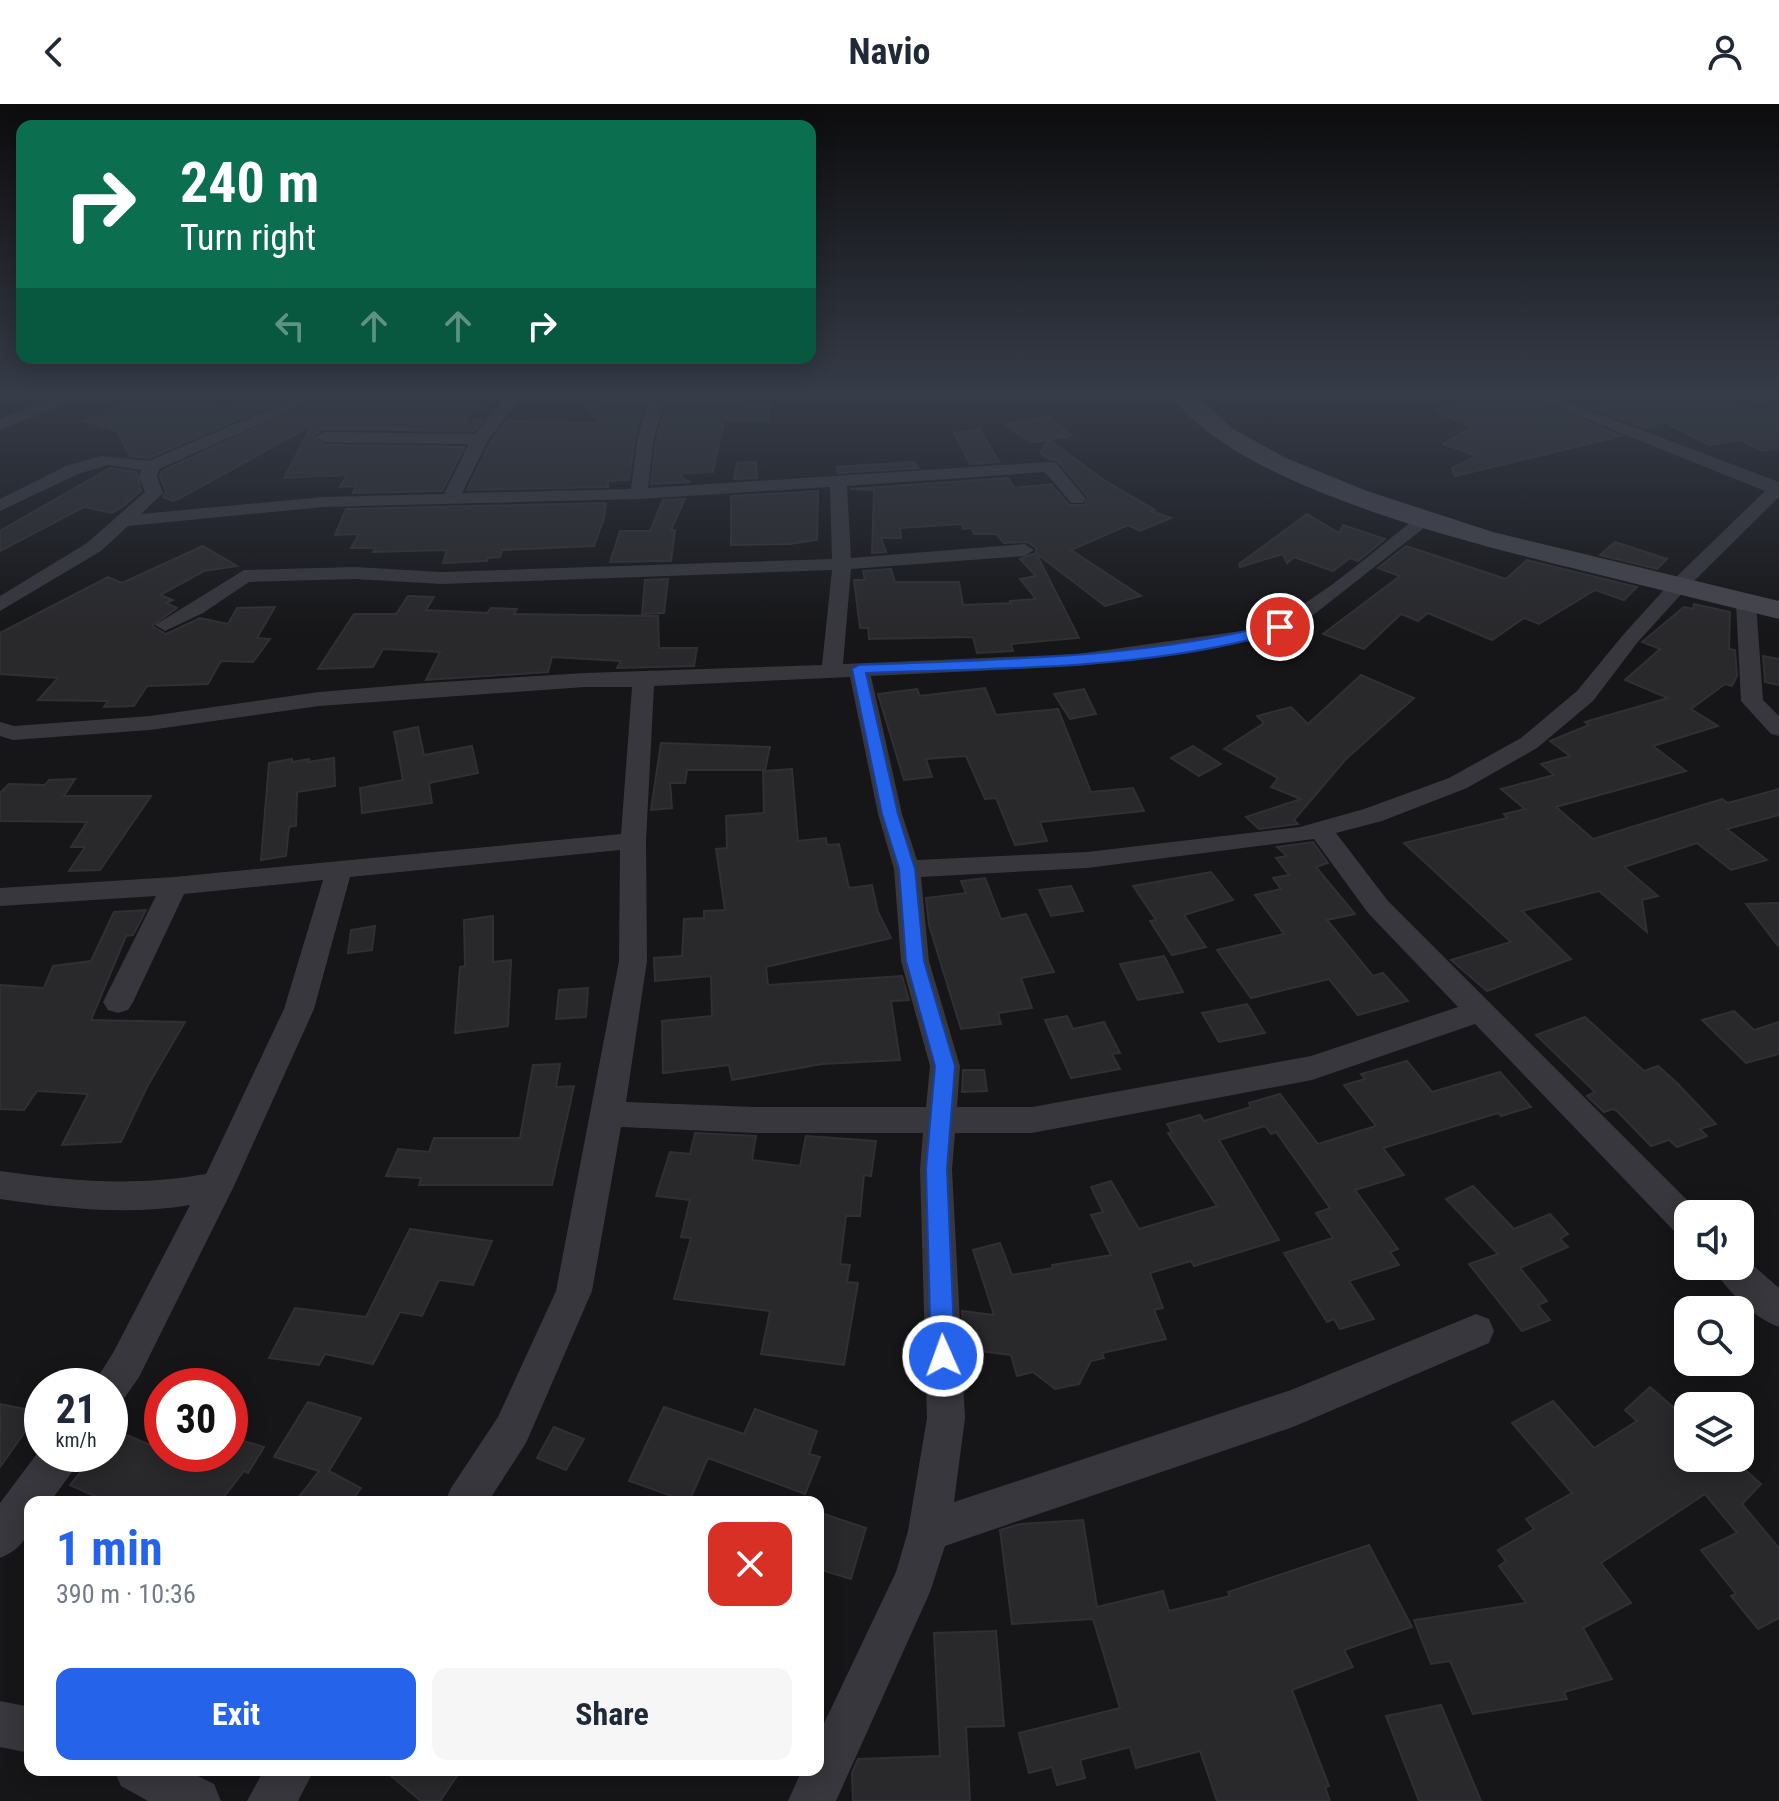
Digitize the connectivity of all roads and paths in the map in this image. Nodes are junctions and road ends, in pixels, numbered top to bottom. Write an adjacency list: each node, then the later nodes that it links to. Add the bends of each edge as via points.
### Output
1 (65, 473): 14 (street)
2 (149, 473): 16 (street, via 154,493)
3 (463, 473): 12 (street)
4 (641, 473): 11 (street)
5 (956, 473): 9 (street)
6 (1055, 473): 13 (street)
7 (1301, 473): 15 (main road)
8 (1739, 473): 10 (street)
9 (838, 481): 11 (street); 18 (street)
10 (1778, 488): 19 (street)
11 (639, 494): 12 (street)
12 (451, 498): 16 (street, via 324,502)
13 (1077, 499)
14 (1, 504)
15 (1425, 520): 19 (main road); 24 (street, via 1305,612 1250,636 1078,660)
16 (123, 521): 21 (street, via 94,547)
17 (1025, 550): 18 (street)
18 (842, 564): 23 (street, via 442,578 355,573 244,576); 24 (street)
19 (1678, 586): 20 (main road); 28 (street, via 1585,696 1529,743 1458,783)
20 (1746, 603): 22 (main road); 27 (street, via 1752,701)
21 (0, 605)
22 (1779, 610)
23 (165, 625)
24 (845, 670): 25 (street); 30 (street)
25 (643, 680): 26 (street, via 319,699 95,728 13,733); 29 (street)
26 (0, 729)
27 (1779, 729)
28 (1321, 831): 30 (street, via 1087,860); 35 (street, via 1378,907)
29 (633, 841): 31 (street); 36 (street, via 633,961)
30 (907, 869): 37 (street, via 915,961 945,1066)
31 (339, 871): 32 (street); 39 (street, via 299,1009)
32 (174, 886): 33 (street); 34 (street)
33 (0, 897)
34 (118, 1002)
35 (1482, 1010): 37 (street, via 1312,1068 1243,1083 1032,1120); 40 (street)
36 (608, 1114): 37 (street); 47 (street, via 574,1291 512,1430)
37 (942, 1122): 49 (street, via 936,1169 946,1418)
38 (0, 1185): 39 (street, via 71,1195 154,1197)
39 (217, 1186): 44 (street)
40 (1674, 1209)
41 (1746, 1280): 42 (street)
42 (1779, 1311)
43 (1476, 1331): 49 (street, via 1293,1408)
44 (124, 1368)
45 (48, 1472): 46 (street)
46 (30, 1496)
47 (469, 1496)
48 (24, 1504): 50 (street)
49 (929, 1531): 53 (street, via 915,1577)
50 (0, 1537)
51 (0, 1724): 52 (street)
52 (24, 1729)
53 (824, 1775)
54 (149, 1776): 57 (street)
55 (287, 1776): 58 (street)
56 (823, 1776): 59 (street)
57 (197, 1801)
58 (271, 1801)
59 (812, 1801)

